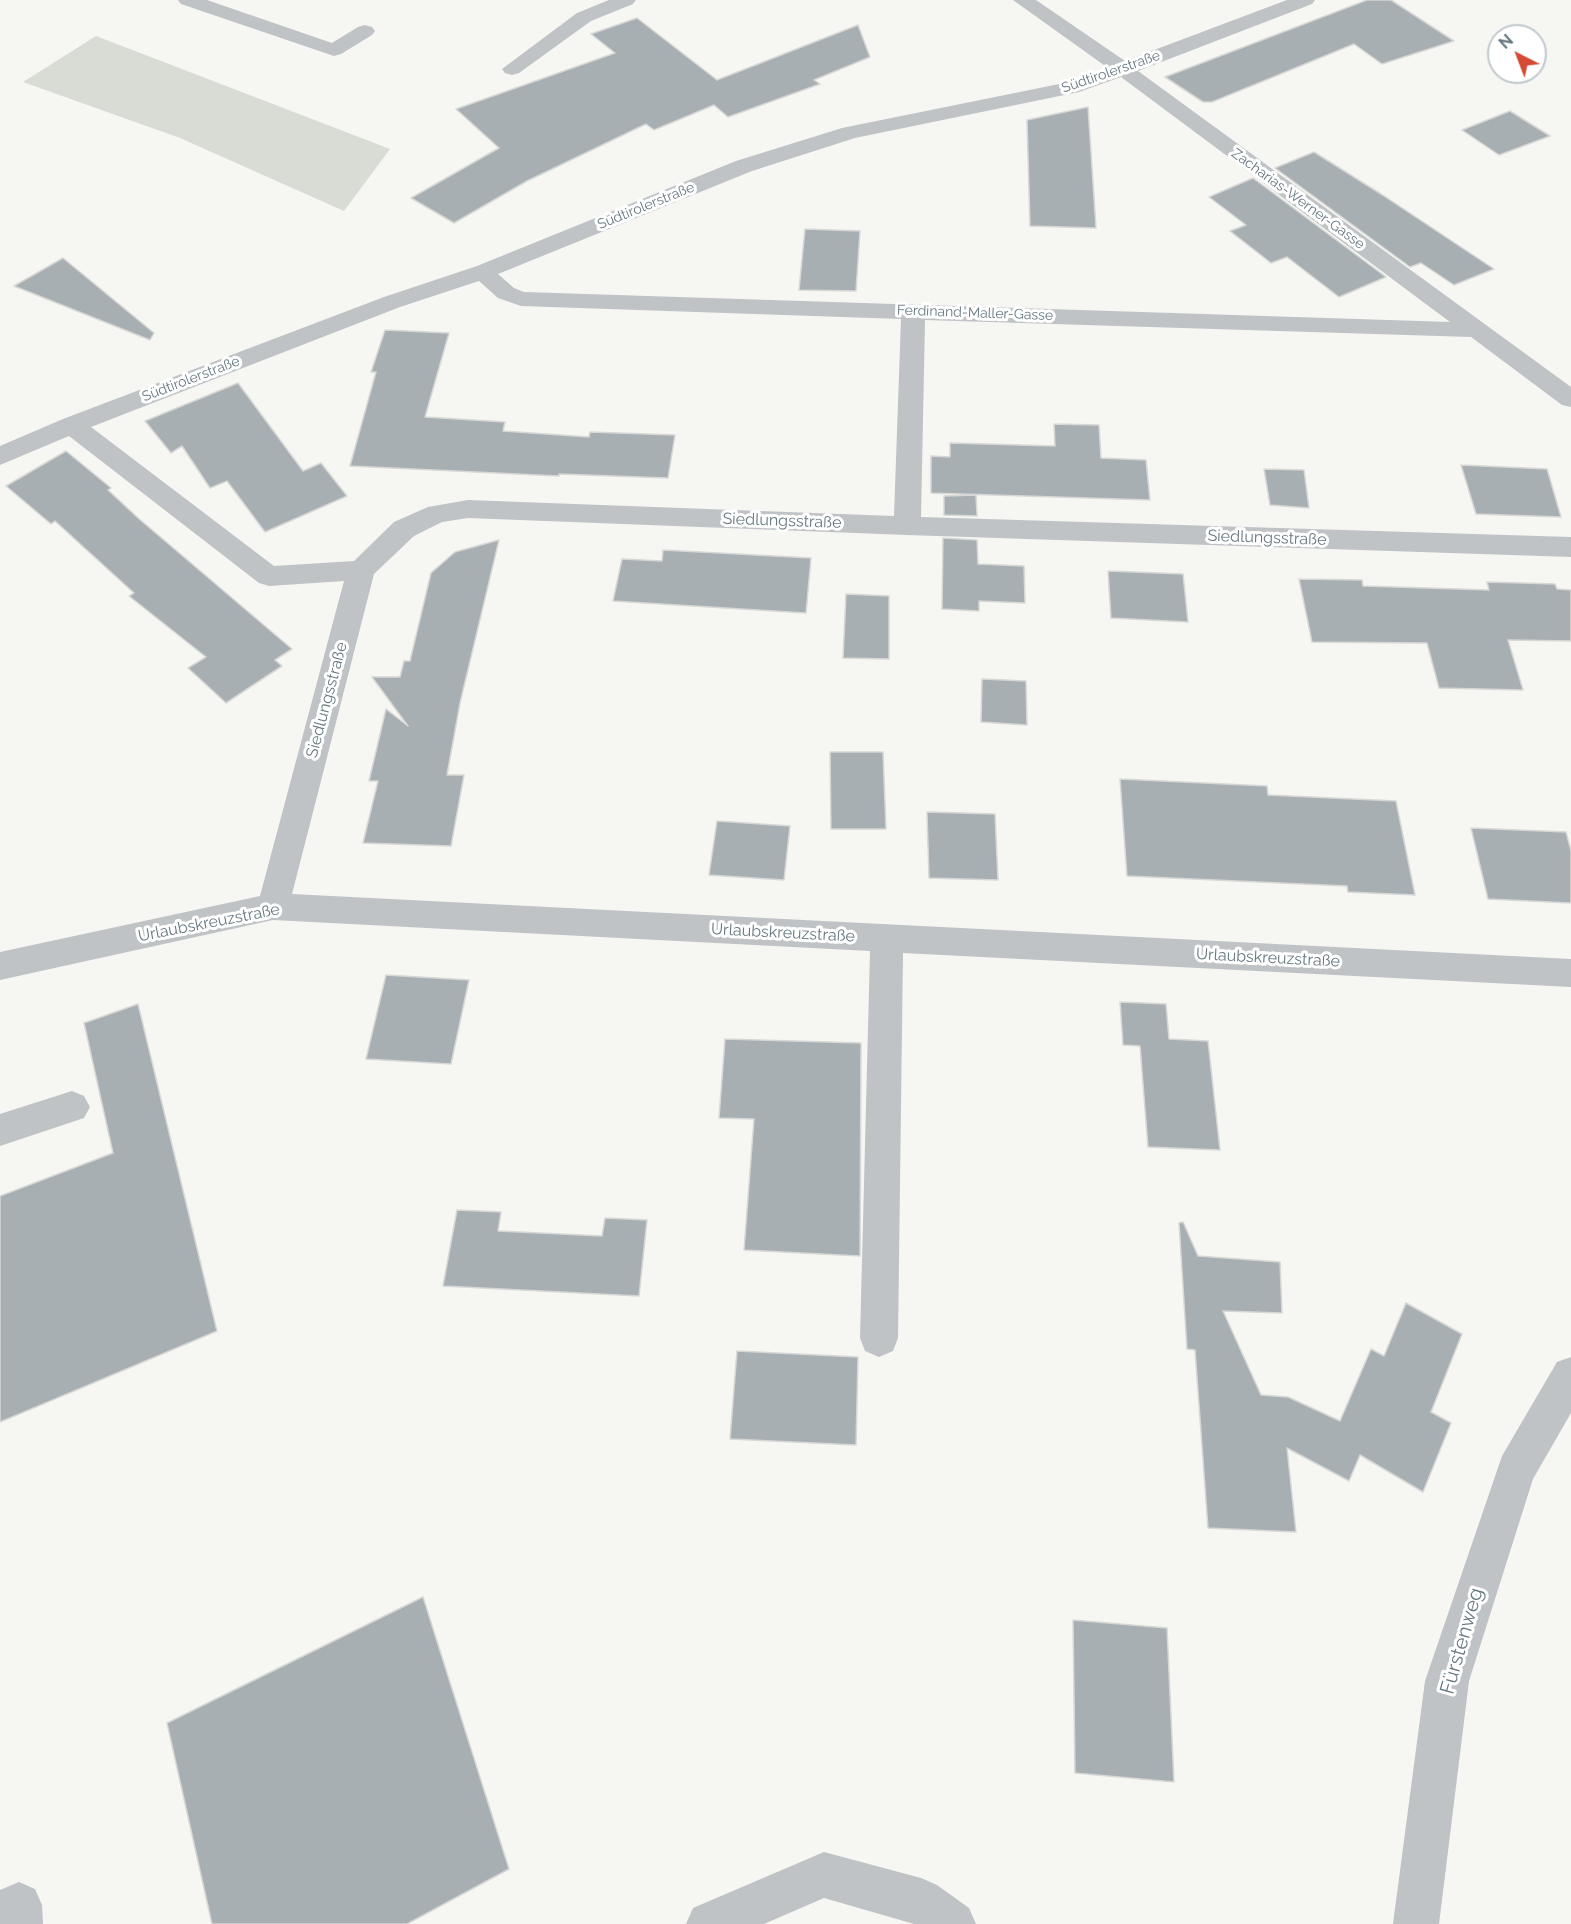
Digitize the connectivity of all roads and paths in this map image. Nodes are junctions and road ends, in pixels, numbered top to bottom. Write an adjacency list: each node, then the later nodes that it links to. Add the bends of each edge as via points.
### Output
1 (188, 0): 5 (street, via 334,50)
2 (1023, 0): 7 (street, Zacharias-Werner-Gasse)
3 (1305, 0): 7 (street, Südtirolerstraße)
4 (616, 1): 6 (street, via 584,17)
5 (365, 31)
6 (512, 69)
7 (1124, 70): 8 (street, Südtirolerstraße, via 1079,86 850,133 744,166); 10 (street, Zacharias-Werner-Gasse)
8 (485, 271): 9 (street, Ferdinand-Maller-Gasse, via 506,293 521,299); 12 (street, Südtirolerstraße, via 392,302)
9 (913, 311): 10 (street, Ferdinand-Maller-Gasse); 14 (street)
10 (1476, 330): 11 (street, Zacharias-Werner-Gasse)
11 (1571, 399)
12 (72, 425): 13 (street, Südtirolerstraße); 16 (street, via 269,576)
13 (0, 456)
14 (907, 526): 15 (street, Siedlungsstraße); 16 (street, Siedlungsstraße, via 468,508 437,514 404,529)
15 (1571, 547)
16 (361, 570): 17 (street, Siedlungsstraße)
17 (273, 908): 18 (street, Urlaubskreuzstraße); 19 (street, Urlaubskreuzstraße)
18 (887, 939): 20 (street, Urlaubskreuzstraße); 23 (street)
19 (0, 966)
20 (1571, 973)
21 (72, 1107): 22 (street)
22 (0, 1130)
23 (879, 1338)
24 (1571, 1376): 29 (street, Fürstenweg, via 1516,1470 1447,1681)
25 (0, 1914): 26 (street, via 19,1905)
26 (20, 1924)
27 (709, 1924): 28 (street, via 824,1875 921,1901)
28 (953, 1924)
29 (1416, 1924)

